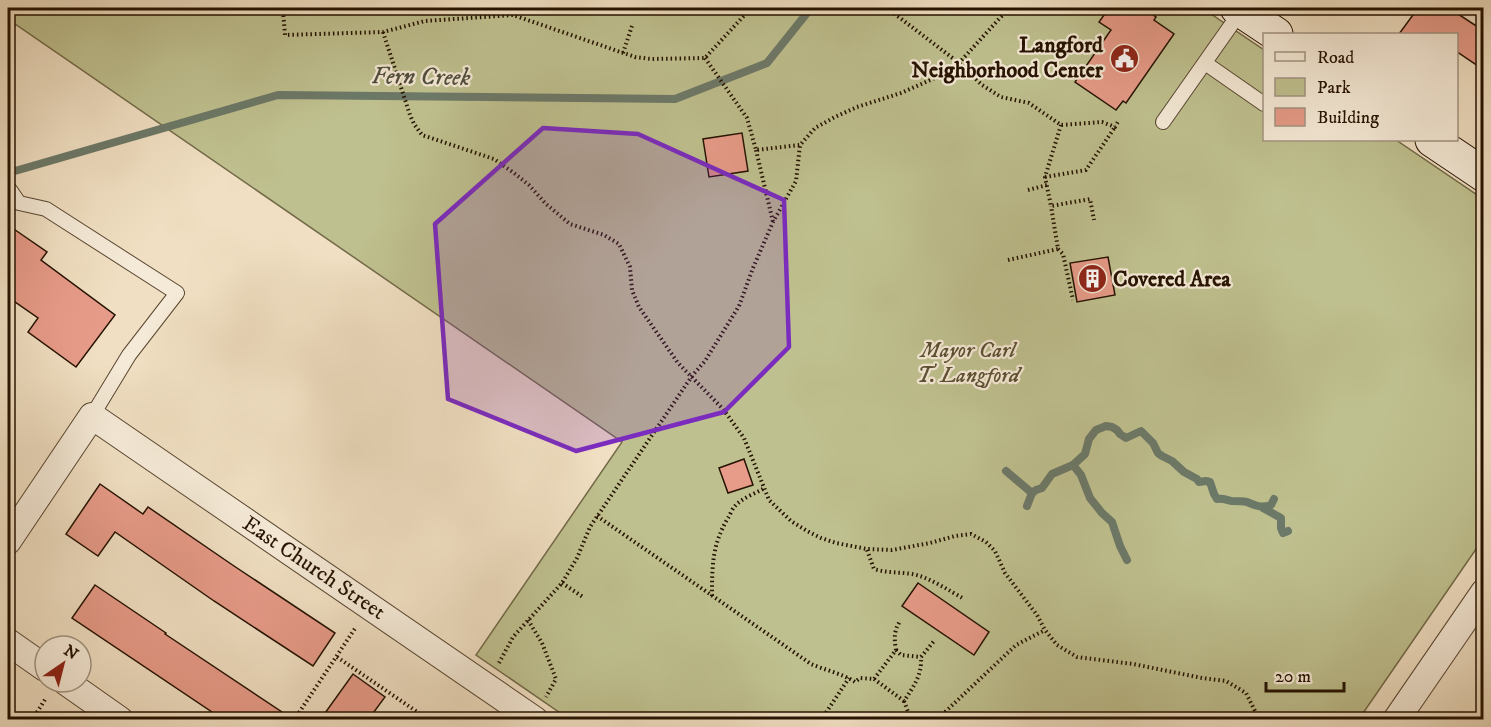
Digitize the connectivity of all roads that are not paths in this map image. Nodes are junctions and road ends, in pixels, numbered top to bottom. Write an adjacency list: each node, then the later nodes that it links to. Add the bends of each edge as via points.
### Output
1 (1239, 9): 2 (street); 3 (lane)
2 (1275, 33)
3 (1205, 63): 4 (lane); 5 (lane)
4 (1263, 103)
5 (1163, 122)
6 (1433, 141): 7 (street)
7 (1484, 175)
8 (10, 190): 9 (lane, via 19,203 46,209 177,293 129,354)
9 (92, 416): 10 (street); 15 (street, East Church Street)
10 (8, 541)
11 (1484, 592): 17 (street)
12 (8, 642): 13 (street)
13 (33, 663)
14 (77, 694): 16 (street)
15 (541, 709)
16 (120, 720)
17 (1396, 720)

